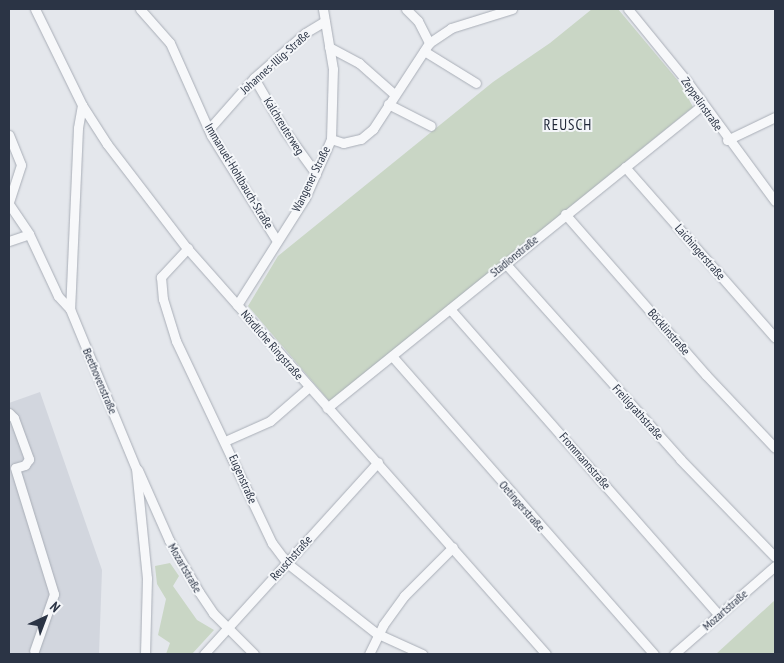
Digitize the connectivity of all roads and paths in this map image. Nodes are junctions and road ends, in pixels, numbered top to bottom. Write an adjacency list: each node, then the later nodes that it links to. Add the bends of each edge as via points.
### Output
1 (35, 9): 15 (street, Nördliche Ringstraße)
2 (140, 9): 19 (street, Immanuel-Hohlbauch-Straße, via 170,44)
3 (323, 9): 8 (street, Wangener Straße)
4 (406, 9): 10 (street, via 418,21)
5 (512, 9): 7 (street)
6 (628, 9): 16 (street, Zeppelinstraße)
7 (502, 11): 10 (street, via 451,28)
8 (324, 22): 9 (street, Wangener Straße); 11 (street, Johannes-Illig-Straße, via 305,33)
9 (329, 47): 13 (street, via 359,63); 21 (street, Wangener Straße, via 333,75)
10 (427, 47): 12 (street); 13 (street)
11 (254, 78): 19 (street, Johannes-Illig-Straße); 24 (street, Kalchreuterweg, via 285,131)
12 (476, 83)
13 (394, 94): 14 (street)
14 (388, 104): 18 (street); 21 (street, via 373,128 361,139 342,143)
15 (82, 105): 31 (street, Nördliche Ringstraße); 34 (street, Beethovenstraße, via 78,128)
16 (703, 105): 22 (street, Zeppelinstraße); 23 (street, Stadionstraße)
17 (775, 117): 22 (street)
18 (431, 126)
19 (208, 129): 30 (street, Immanuel-Hohlbauch-Straße)
20 (9, 135): 26 (street, via 21,165)
21 (331, 139): 24 (street, Wangener Straße)
22 (727, 140): 25 (street, Zeppelinstraße)
23 (625, 167): 27 (street, Stadionstraße); 36 (street, Laichingerstraße)
24 (316, 174): 30 (street, Wangener Straße)
25 (775, 201)
26 (9, 203): 28 (street)
27 (565, 214): 32 (street, Stadionstraße); 42 (street, Böcklinstraße, via 706,375)
28 (29, 234): 29 (street); 34 (street, via 58,296)
29 (9, 241)
30 (278, 241): 33 (street, Wangener Straße)
31 (188, 248): 33 (street, Nördliche Ringstraße); 41 (street, Eugenstraße, via 161,277 163,299 176,341)
32 (505, 263): 35 (street, Stadionstraße); 47 (street, Freiligrathstraße, via 680,459)
33 (238, 305): 38 (street, Nördliche Ringstraße)
34 (70, 309): 44 (street, Beethovenstraße)
35 (450, 309): 37 (street, Stadionstraße); 50 (street, Frommannstraße)
36 (775, 338)
37 (392, 356): 39 (street, Stadionstraße); 60 (street, Oetingerstraße)
38 (309, 387): 39 (street, Nördliche Ringstraße); 41 (street, via 270,421)
39 (327, 408): 43 (street, Nördliche Ringstraße)
40 (9, 413): 45 (street, via 14,418 29,459 29,462)
41 (225, 441): 48 (street, Eugenstraße, via 272,543)
42 (775, 448)
43 (378, 462): 46 (street, Nördliche Ringstraße); 48 (street, Reuschstraße)
44 (136, 468): 51 (street, Mozartstraße, via 179,558 213,613); 54 (street, Beethovenstraße, via 147,578)
45 (12, 469): 53 (street, via 54,594)
46 (453, 547): 52 (street, via 404,596); 59 (street, Nördliche Ringstraße)
47 (775, 557)
48 (288, 563): 51 (street, Reuschstraße); 52 (street, Eugenstraße)
49 (775, 566): 50 (street, Mozartstraße)
50 (719, 615): 61 (street, Mozartstraße)
51 (228, 628): 55 (street, Reuschstraße); 56 (street, Mozartstraße)
52 (379, 634): 57 (street); 58 (street, Eugenstraße)
53 (34, 651)
54 (146, 654)
55 (204, 654)
56 (254, 654)
57 (369, 654)
58 (422, 654)
59 (546, 654)
60 (654, 654)
61 (674, 654)

